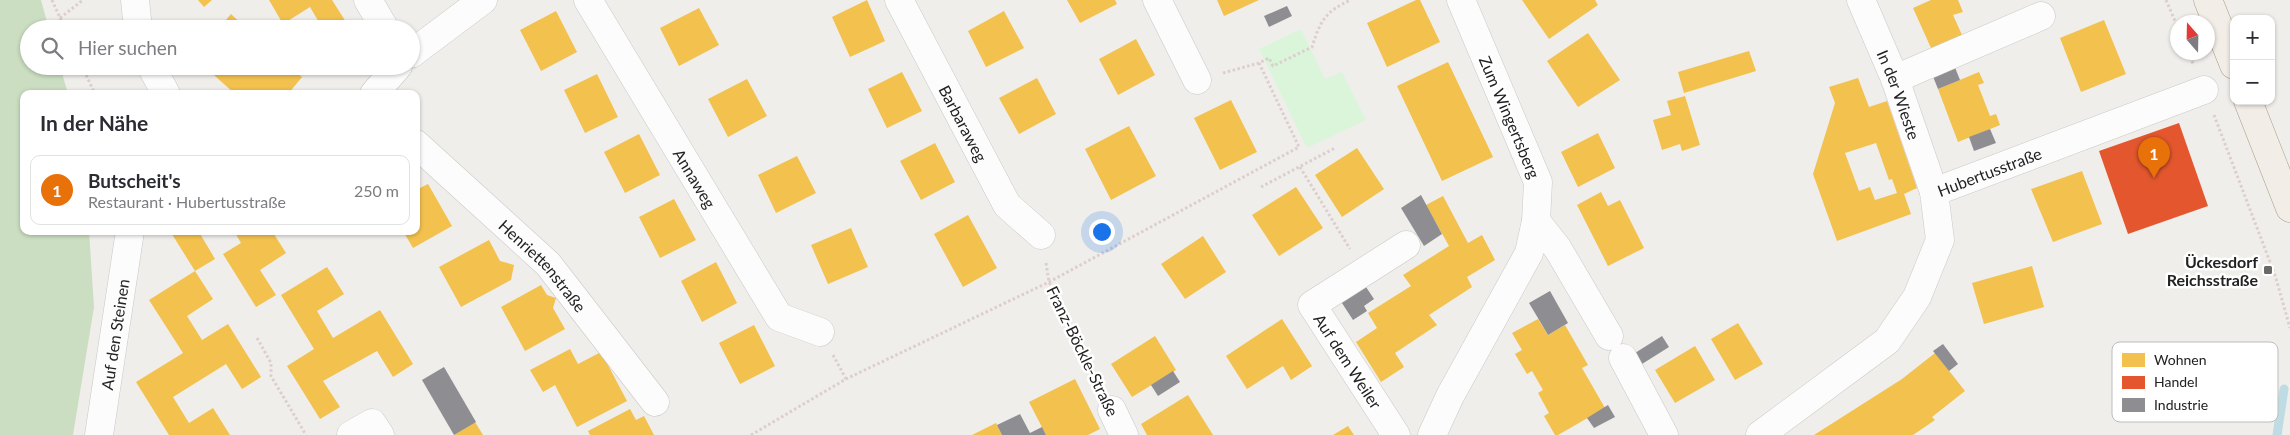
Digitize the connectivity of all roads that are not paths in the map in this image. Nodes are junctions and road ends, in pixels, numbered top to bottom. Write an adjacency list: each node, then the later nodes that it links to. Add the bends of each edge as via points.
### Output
1 (135, 0): 11 (street)
2 (368, 0): 12 (street)
3 (483, 0): 13 (street)
4 (588, 0): 30 (street, Annaweg, via 779,317)
5 (899, 0): 28 (street, Barbaraweg, via 1007,205)
6 (1157, 0): 17 (street)
7 (1461, 0): 26 (street, Zum Wingertsberg, via 1538,182)
8 (1861, 0): 18 (street, In der Wieste)
9 (2208, 0): 14 (main road)
10 (2041, 16): 18 (street)
11 (137, 20)
12 (380, 20)
13 (420, 47)
14 (2232, 60)
15 (156, 75): 19 (street)
16 (390, 75): 20 (street)
17 (1197, 80)
18 (1895, 80): 24 (street, In der Wieste)
19 (164, 90)
20 (377, 90)
21 (2204, 90): 24 (street, Hubertusstraße)
22 (2250, 105): 25 (main road)
23 (420, 148): 31 (street, Henriettenstraße, via 548,264)
24 (1934, 192): 38 (street, Hubertusstraße, via 1940,240 1917,297 1887,341)
25 (2290, 208)
26 (1536, 220): 36 (street, via 1529,253); 37 (street, via 1558,249)
27 (129, 235): 33 (street, Auf den Steinen)
28 (1041, 235)
29 (1406, 245): 35 (street, Auf dem Weiler, via 1312,305)
30 (820, 332)
31 (655, 402)
32 (1112, 410): 34 (street, Franz-Böckle-Straße)
33 (99, 435)
34 (1124, 435)
35 (1396, 435)
36 (1432, 435)
37 (1664, 435)
38 (1760, 435)

